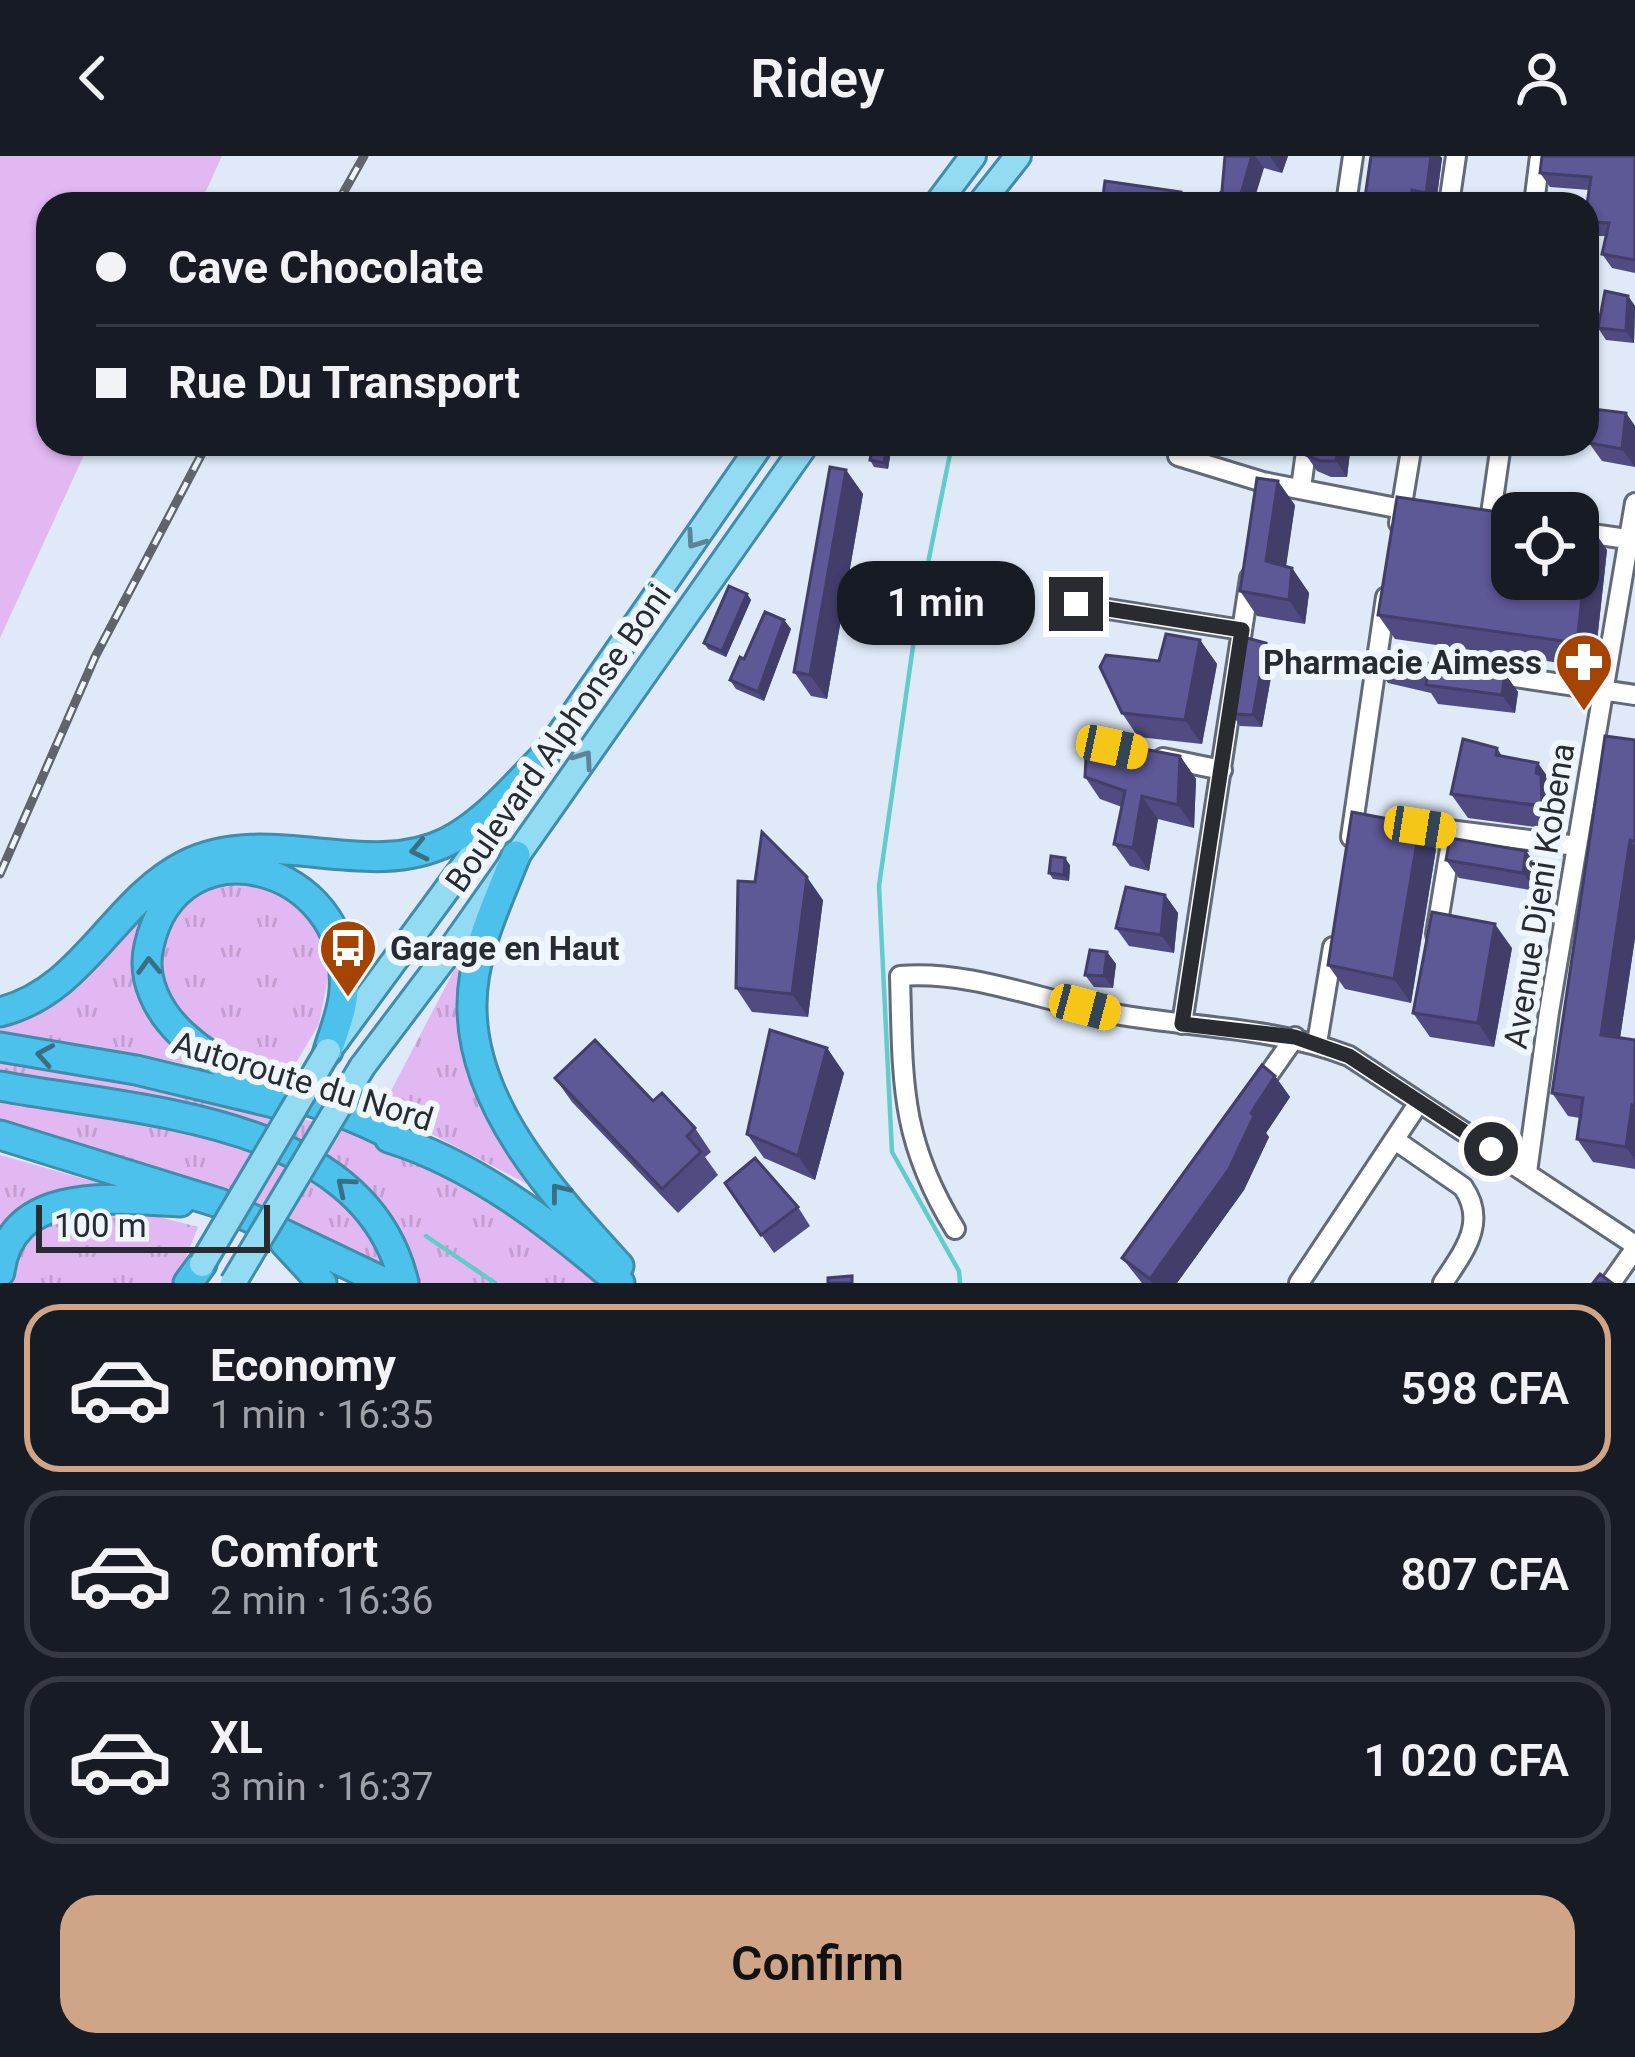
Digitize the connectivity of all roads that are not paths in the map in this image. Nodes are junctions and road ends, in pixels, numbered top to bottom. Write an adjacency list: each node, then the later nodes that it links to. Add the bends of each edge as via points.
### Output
1 (973, 156): 6 (main road)
2 (1018, 156): 7 (main road)
3 (1353, 156): 8 (street)
4 (1456, 156): 9 (street)
5 (1540, 156): 10 (street)
6 (946, 192)
7 (990, 192)
8 (1348, 192)
9 (1451, 192)
10 (1536, 192)
11 (753, 456): 36 (main road, Boulevard Alphonse Boni, one-way to 36)
12 (798, 456): 41 (main road, Boulevard Alphonse Boni, one-way to 12)
13 (1178, 456): 17 (street)
14 (1305, 456): 18 (street)
15 (1410, 456): 21 (street)
16 (1499, 456): 24 (street)
17 (1264, 482): 18 (street); 19 (street)
18 (1300, 488): 21 (street)
19 (1260, 503)
20 (1635, 503): 26 (street, Avenue Djeni Kobena)
21 (1402, 509): 22 (street); 27 (street)
22 (1424, 512)
23 (1468, 518): 24 (street)
24 (1490, 521)
25 (1599, 535): 26 (street)
26 (1632, 539): 33 (street, Avenue Djeni Kobena)
27 (1394, 552)
28 (1251, 566): 31 (street)
29 (1390, 573): 38 (street, via 1385,660)
30 (1076, 604): 31 (street)
31 (1242, 630): 37 (street)
32 (1471, 671): 33 (street)
33 (1603, 688): 34 (street); 40 (street, Avenue Djeni Kobena)
34 (1635, 695)
35 (1138, 753): 37 (street)
36 (544, 757): 45 (highway, one-way to 45, via 464,832 422,851 248,848 184,866 66,978); 50 (main road, Boulevard Alphonse Boni)
37 (1222, 770): 46 (street)
38 (1354, 816): 39 (street); 42 (street)
39 (1453, 832): 40 (street); 44 (street)
40 (1577, 846): 57 (street, Avenue Djeni Kobena)
41 (516, 855): 65 (main road, Boulevard Alphonse Boni, bridge, via 362,1067); 68 (highway, one-way to 41, via 518,1139 479,1061 472,1006 480,950)
42 (1347, 862)
43 (1335, 930): 48 (street)
44 (1431, 962)
45 (0, 1012)
46 (1182, 1024): 47 (street); 60 (street, via 938,973 900,976 912,1143)
47 (1295, 1037): 48 (street); 53 (street)
48 (1316, 1043): 52 (street)
49 (0, 1047): 56 (highway, Autoroute du Nord, one-way to 49, via 251,1096)
50 (328, 1051): 56 (highway, one-way to 50, via 232,1068 178,1031 150,988 145,961 160,914 179,891 206,875 254,868 280,875 314,900 338,939 345,986); 63 (main road, Boulevard Alphonse Boni, bridge)
51 (0, 1086): 64 (highway, one-way to 51, via 389,1234 310,1159 248,1136)
52 (1418, 1104): 55 (street); 57 (street)
53 (1242, 1112)
54 (0, 1135): 58 (highway)
55 (1395, 1140): 69 (street); 70 (street, via 1471,1199 1474,1228)
56 (403, 1142): 67 (highway, Autoroute du Nord, via 547,1222)
57 (1527, 1172): 61 (street)
58 (219, 1203): 59 (highway); 62 (highway, via 65,1203 26,1222 3,1253)
59 (263, 1223): 64 (highway); 66 (highway)
60 (956, 1229)
61 (1635, 1247): 71 (street)
62 (0, 1272)
63 (195, 1277)
64 (391, 1282)
65 (233, 1283)
66 (322, 1283)
67 (620, 1283)
68 (633, 1283)
69 (1299, 1283)
70 (1443, 1283)
71 (1610, 1283)

